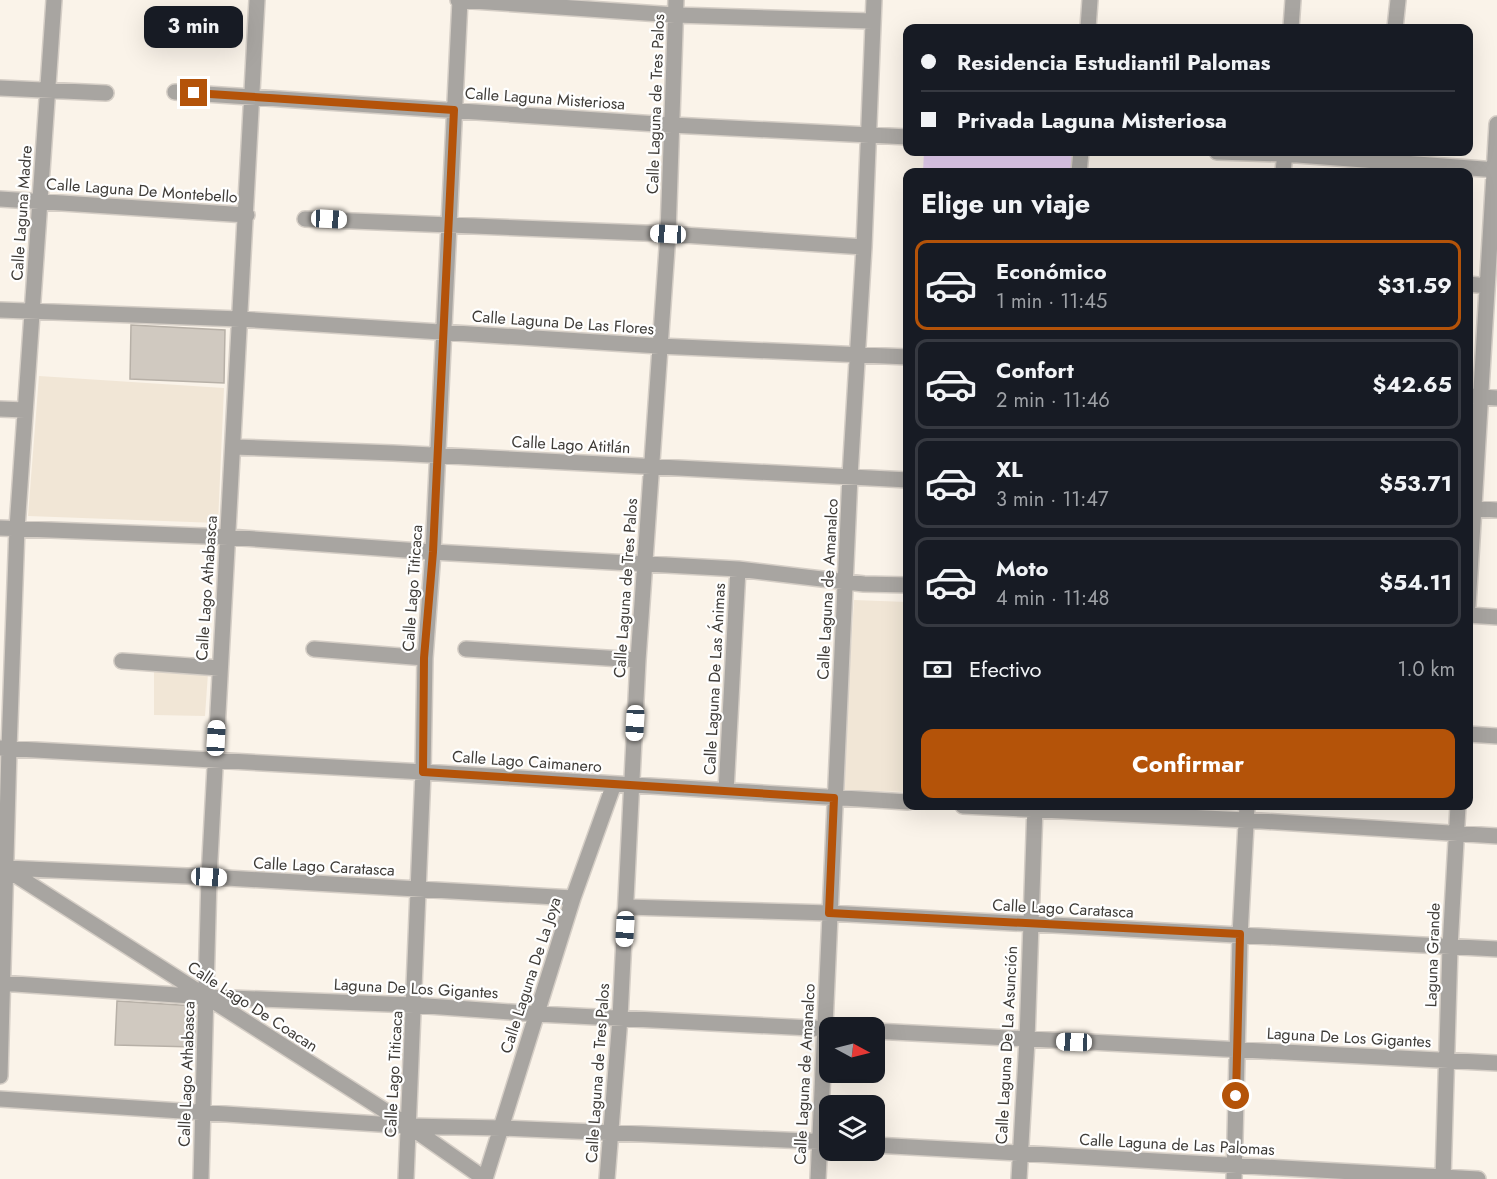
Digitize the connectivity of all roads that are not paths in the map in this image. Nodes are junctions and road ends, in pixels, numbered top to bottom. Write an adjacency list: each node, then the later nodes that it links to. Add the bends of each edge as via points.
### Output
1 (54, 0): 14 (street, Calle Laguna Madre)
2 (257, 0): 17 (street, Calle Lago Athabasca)
3 (459, 0): 8 (street); 18 (street, Calle Lago Titicaca)
4 (874, 0): 9 (street, Calle Laguna de Amanalco)
5 (1090, 0): 10 (street)
6 (1293, 0): 11 (street)
7 (1398, 0): 12 (street)
8 (676, 7): 9 (street); 20 (street, Calle Laguna de Tres Palos)
9 (872, 21): 21 (street, Calle Laguna de Amanalco)
10 (1088, 24)
11 (1291, 24)
12 (1395, 24)
13 (0, 88): 14 (street)
14 (49, 92): 16 (street); 27 (street, Calle Laguna Madre)
15 (175, 92): 17 (street, Calle Laguna Misteriosa)
16 (106, 93)
17 (252, 97): 18 (street, Calle Laguna Misteriosa); 28 (street, Calle Lago Athabasca)
18 (454, 110): 20 (street, Calle Laguna Misteriosa); 30 (street, Calle Lago Titicaca)
19 (1497, 124): 25 (street)
20 (672, 125): 21 (street, Calle Laguna Misteriosa); 31 (street, Calle Laguna de Tres Palos)
21 (868, 135): 22 (street, Calle Laguna Misteriosa); 32 (street, Calle Laguna de Amanalco)
22 (903, 137)
23 (1359, 156): 24 (street)
24 (1384, 157): 25 (street)
25 (1496, 170): 34 (street)
26 (0, 199): 27 (street, Calle Laguna De Montebello)
27 (40, 202): 28 (street, Calle Laguna De Montebello); 36 (street, Calle Laguna Madre)
28 (246, 215): 37 (street, Calle Lago Athabasca)
29 (305, 219): 30 (street)
30 (448, 224): 31 (street); 38 (street, Calle Lago Titicaca)
31 (668, 234): 32 (street); 39 (street, Calle Laguna de Tres Palos)
32 (864, 247): 40 (street, Calle Laguna de Amanalco)
33 (1473, 285): 34 (street)
34 (1486, 286): 42 (street)
35 (0, 310): 36 (street, Calle Laguna De Las Flores)
36 (32, 312): 37 (street, Calle Laguna De Las Flores); 44 (street, Calle Laguna Madre)
37 (240, 319): 38 (street, Calle Laguna De Las Flores); 45 (street, Calle Lago Athabasca)
38 (443, 333): 39 (street, Calle Laguna De Las Flores); 46 (street, Calle Lago Titicaca)
39 (659, 346): 40 (street, Calle Laguna De Las Flores); 47 (street, Calle Laguna de Tres Palos)
40 (859, 354): 41 (street, Calle Laguna De Las Flores); 48 (street, Calle Laguna de Amanalco)
41 (903, 357)
42 (1482, 397): 50 (street)
43 (0, 409): 44 (street)
44 (25, 410): 54 (street, Calle Laguna Madre)
45 (233, 447): 46 (street, Calle Lago Atitlán); 55 (street, Calle Lago Athabasca)
46 (436, 456): 47 (street, Calle Lago Atitlán); 56 (street, Calle Lago Titicaca)
47 (651, 466): 48 (street, Calle Lago Atitlán); 57 (street, Calle Laguna de Tres Palos)
48 (850, 476): 49 (street, Calle Lago Atitlán); 59 (street, Calle Laguna de Amanalco)
49 (903, 480)
50 (1473, 498)
51 (1473, 509): 52 (street)
52 (1497, 510)
53 (0, 528): 54 (street)
54 (17, 528): 55 (street); 63 (street, Calle Laguna Madre)
55 (228, 537): 56 (street); 69 (street, Calle Lago Athabasca)
56 (433, 552): 57 (street); 66 (street, Calle Lago Titicaca)
57 (645, 563): 58 (street); 67 (street, Calle Laguna de Tres Palos)
58 (738, 569): 59 (street); 77 (street, Calle Laguna De Las Ánimas)
59 (846, 580): 60 (street); 78 (street, Calle Laguna de Amanalco)
60 (903, 585)
61 (1473, 615): 62 (street)
62 (1497, 617)
63 (7, 636): 72 (street, Calle Laguna Madre)
64 (314, 649): 66 (street)
65 (466, 649): 67 (street)
66 (424, 658): 74 (street, Calle Lago Titicaca)
67 (638, 660): 76 (street, Calle Laguna de Tres Palos)
68 (122, 661): 69 (street)
69 (219, 668): 73 (street, Calle Lago Athabasca)
70 (1473, 734): 71 (street)
71 (1497, 736)
72 (4, 748): 73 (street, Calle Lago Caimanero); 86 (street, Calle Laguna Madre)
73 (215, 761): 74 (street, Calle Lago Caimanero); 87 (street, Calle Lago Athabasca)
74 (423, 772): 75 (street, Calle Lago Caimanero); 88 (street, Calle Lago Titicaca)
75 (614, 784): 76 (street, Calle Lago Caimanero); 89 (street, Calle Laguna De La Joya)
76 (631, 785): 77 (street, Calle Lago Caimanero); 90 (street, Calle Laguna de Tres Palos)
77 (726, 791): 78 (street, Calle Lago Caimanero)
78 (834, 798): 79 (street, Calle Lago Caimanero); 91 (street, Calle Laguna de Amanalco)
79 (903, 802)
80 (1035, 810): 92 (street, Calle Laguna De La Asunción)
81 (1138, 810): 83 (street)
82 (1458, 810): 84 (street, Laguna Grande)
83 (1246, 813): 84 (street); 93 (street)
84 (1456, 834): 85 (street); 94 (street, Laguna Grande)
85 (1497, 836)
86 (2, 867): 87 (street, Calle Lago Caratasca); 96 (street, Calle Laguna Madre); 97 (street, Calle Lago De Coacan)
87 (209, 877): 88 (street, Calle Lago Caratasca); 97 (street, Calle Lago Athabasca)
88 (418, 890): 89 (street, Calle Lago Caratasca); 98 (street, Calle Lago Titicaca)
89 (573, 898): 99 (street, Calle Laguna De La Joya)
90 (626, 907): 91 (street, Calle Lago Caratasca); 101 (street, Calle Laguna de Tres Palos)
91 (829, 913): 92 (street, Calle Lago Caratasca); 100 (street, Calle Laguna de Amanalco)
92 (1030, 924): 93 (street, Calle Lago Caratasca); 104 (street, Calle Laguna De La Asunción)
93 (1240, 934): 94 (street, Calle Lago Caratasca); 105 (street)
94 (1450, 947): 95 (street, Calle Lago Caratasca); 106 (street, Laguna Grande)
95 (1497, 949)
96 (1, 983): 97 (street, Laguna De Los Gigantes); 108 (street, Calle Laguna Madre)
97 (206, 998): 98 (street, Laguna De Los Gigantes); 110 (street, Calle Lago Athabasca); 111 (street, Calle Lago De Coacan)
98 (414, 1005): 99 (street, Laguna De Los Gigantes); 111 (street, Calle Lago Titicaca)
99 (537, 1014): 101 (street, Laguna De Los Gigantes); 112 (street, Calle Laguna De La Joya)
100 (827, 1017)
101 (620, 1018): 102 (street, Laguna De Los Gigantes); 113 (street, Calle Laguna de Tres Palos)
102 (819, 1028)
103 (885, 1032): 104 (street, Laguna De Los Gigantes)
104 (1027, 1040): 105 (street, Laguna De Los Gigantes); 116 (street, Calle Laguna De La Asunción)
105 (1238, 1049): 106 (street, Laguna De Los Gigantes); 118 (street)
106 (1446, 1061): 107 (street, Laguna De Los Gigantes); 119 (street, Laguna Grande)
107 (1497, 1063)
108 (0, 1076)
109 (0, 1099): 110 (street)
110 (204, 1112): 111 (street); 120 (street, Calle Lago Athabasca)
111 (409, 1126): 112 (street); 121 (street, Calle Lago Titicaca); 122 (street, Calle Lago De Coacan)
112 (501, 1128): 113 (street); 122 (street, Calle Laguna De La Joya)
113 (612, 1132): 114 (street); 123 (street, Calle Laguna de Tres Palos)
114 (819, 1142)
115 (885, 1146): 116 (street, Calle Laguna de Las Palomas)
116 (1019, 1153): 118 (street, Calle Laguna de Las Palomas); 125 (street, Calle Laguna De La Asunción)
117 (821, 1161): 124 (street, Calle Laguna de Amanalco)
118 (1234, 1172): 119 (street, Calle Laguna de Las Palomas)
119 (1443, 1178): 126 (street, Calle Laguna de Las Palomas)
120 (201, 1179)
121 (406, 1179)
122 (485, 1179)
123 (607, 1179)
124 (818, 1179)
125 (1018, 1179)
126 (1478, 1179)

